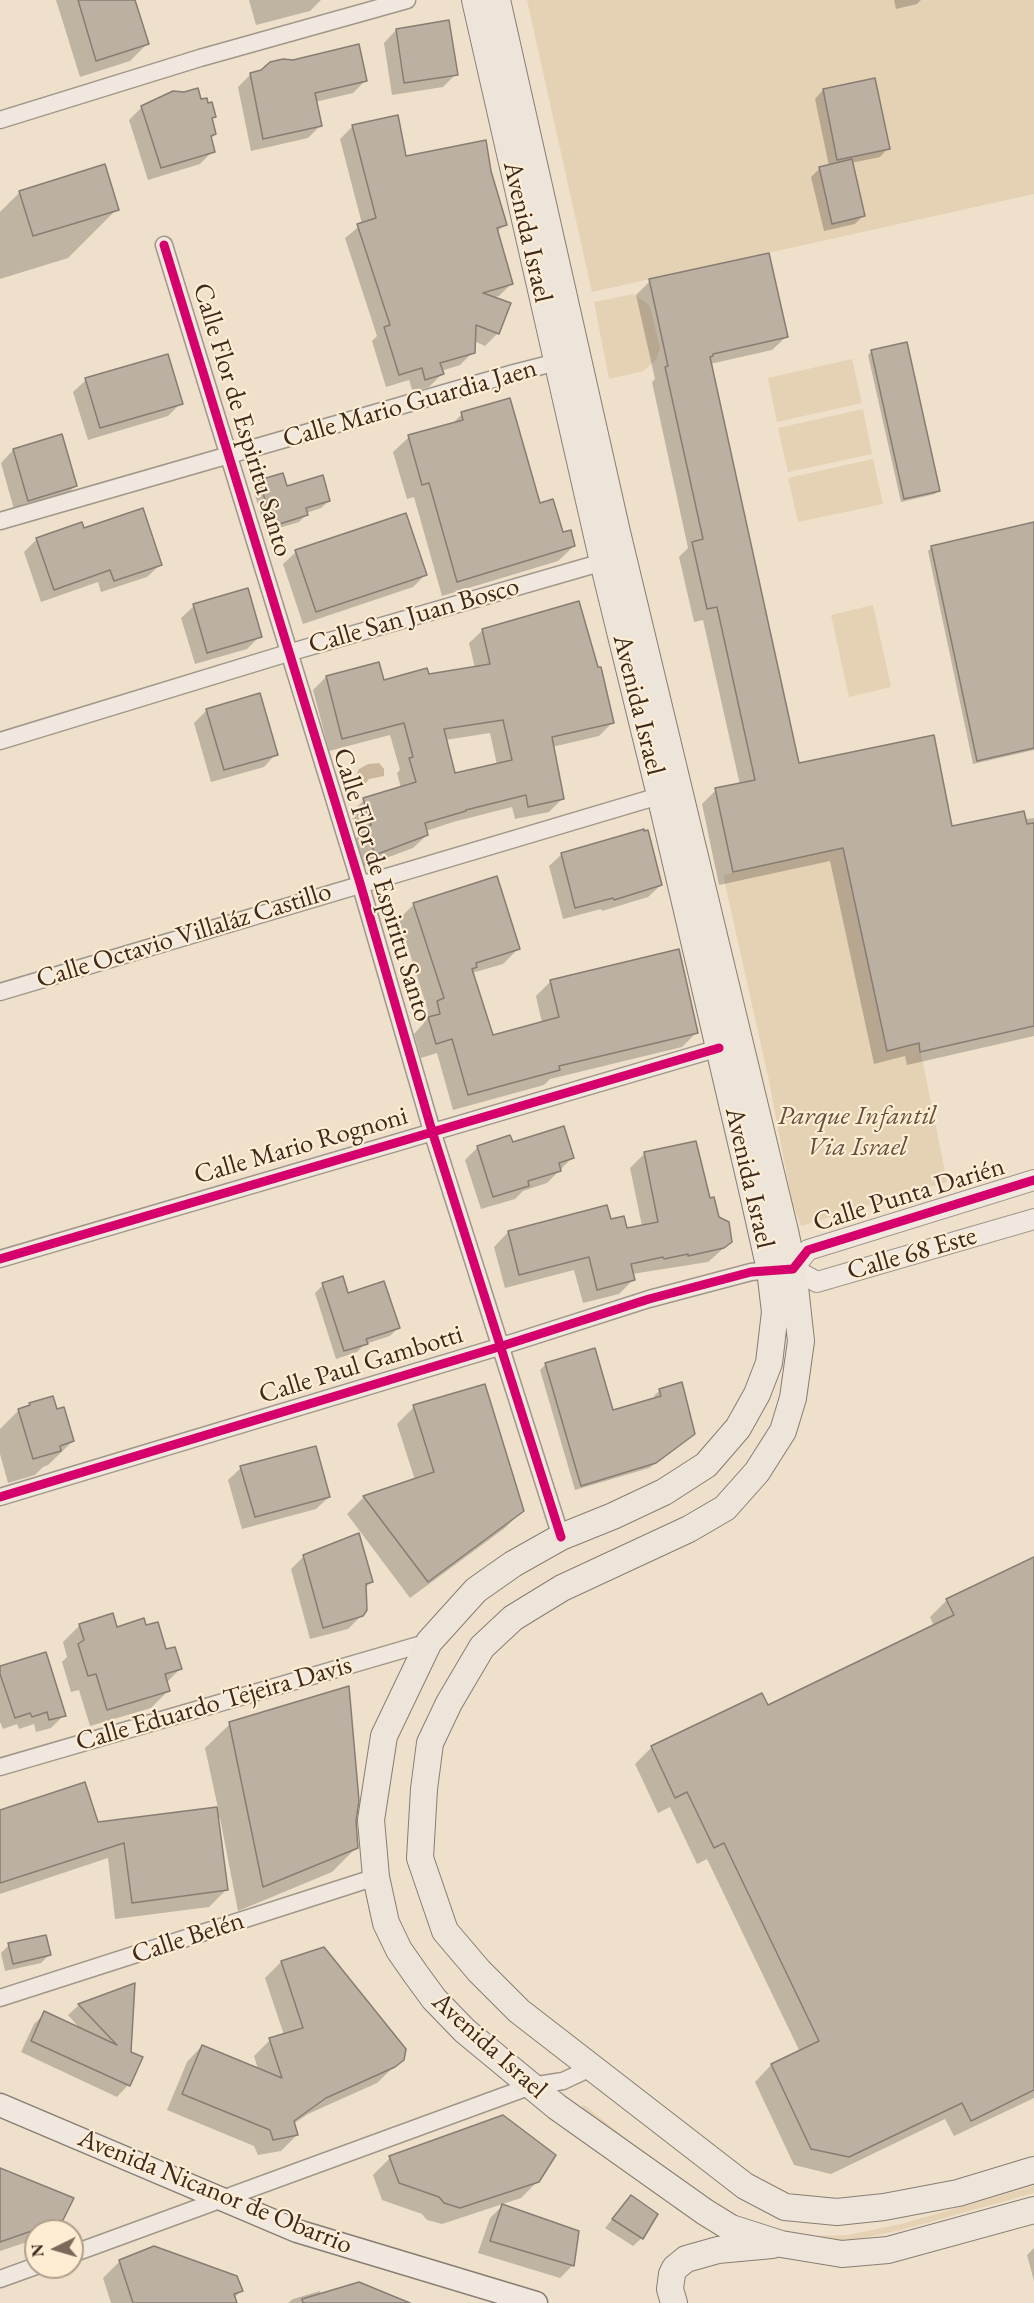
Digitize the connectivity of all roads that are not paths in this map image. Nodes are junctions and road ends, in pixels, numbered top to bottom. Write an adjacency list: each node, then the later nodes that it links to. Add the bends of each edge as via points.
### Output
1 (407, 0): 4 (street)
2 (475, 0): 6 (main road, Avenida Israel)
3 (497, 0): 6 (main road, Avenida Israel)
4 (0, 120)
5 (164, 245): 7 (street, Calle Flor de Espiritu Santo)
6 (567, 360): 7 (street, Calle Mario Guardia Jaen); 9 (main road, Avenida Israel)
7 (230, 456): 8 (street, Calle Mario Guardia Jaen); 10 (street, Calle Flor de Espiritu Santo)
8 (0, 521)
9 (613, 560): 10 (street, Calle San Juan Bosco); 12 (main road, Avenida Israel)
10 (288, 653): 11 (street, Calle San Juan Bosco); 13 (street, Calle Flor de Espiritu Santo)
11 (0, 741)
12 (670, 793): 13 (street, Calle Octavio Villaláz Castillo); 15 (main road, Avenida Israel); 20 (main road, Avenida Israel)
13 (360, 884): 14 (street, Calle Octavio Villaláz Castillo); 16 (street, Calle Flor de Espiritu Santo)
14 (0, 992)
15 (719, 1048): 16 (street, Calle Mario Rognoni); 20 (main road, Avenida Israel)
16 (432, 1131): 19 (street, Calle Mario Rognoni); 21 (street, Calle Flor de Espiritu Santo)
17 (1034, 1180): 20 (street, Calle Punta Darién, via 808,1250)
18 (1034, 1219): 20 (street, Calle 68 Este, via 817,1282)
19 (0, 1259)
20 (782, 1270): 21 (street, Calle Paul Gambotti, via 751,1272 648,1299); 23 (main road, Avenida Israel, via 769,1363 738,1428 706,1465 664,1492); 28 (main road, Avenida Israel, via 801,1341 793,1398 783,1431 756,1472 725,1508 562,1588 513,1618 482,1647 430,1743 420,1858 445,1931 519,2011)
21 (501, 1346): 22 (street, Calle Paul Gambotti); 23 (street, Calle Flor de Espiritu Santo)
22 (0, 1497)
23 (561, 1537): 24 (main road, Avenida Israel, via 476,1590)
24 (429, 1642): 25 (street, Calle Eduardo Tejeira Davis); 26 (main road, Avenida Israel, via 384,1736 370,1820)
25 (0, 1767)
26 (375, 1877): 27 (street, Calle Belén); 29 (main road, Avenida Israel, via 386,1923 399,1950 434,1999 465,2031)
27 (0, 1998)
28 (593, 2067): 29 (street, via 563,2081); 31 (main road, via 745,2186 785,2207 837,2212 884,2207 958,2193)
29 (531, 2086): 32 (street); 34 (main road, Avenida Israel, via 705,2212 731,2228)
30 (0, 2105): 32 (main road, Avenida Nicanor de Obarrio)
31 (1034, 2170)
32 (223, 2200): 35 (street); 38 (main road, Avenida Nicanor de Obarrio, via 297,2230)
33 (1034, 2210): 34 (main road, Avenida Israel, via 888,2250 842,2254)
34 (781, 2244): 39 (main road, via 718,2250 686,2259 672,2274 670,2289)
35 (84, 2250)
36 (24, 2270): 37 (street)
37 (0, 2279)
38 (520, 2301)
39 (674, 2303)

